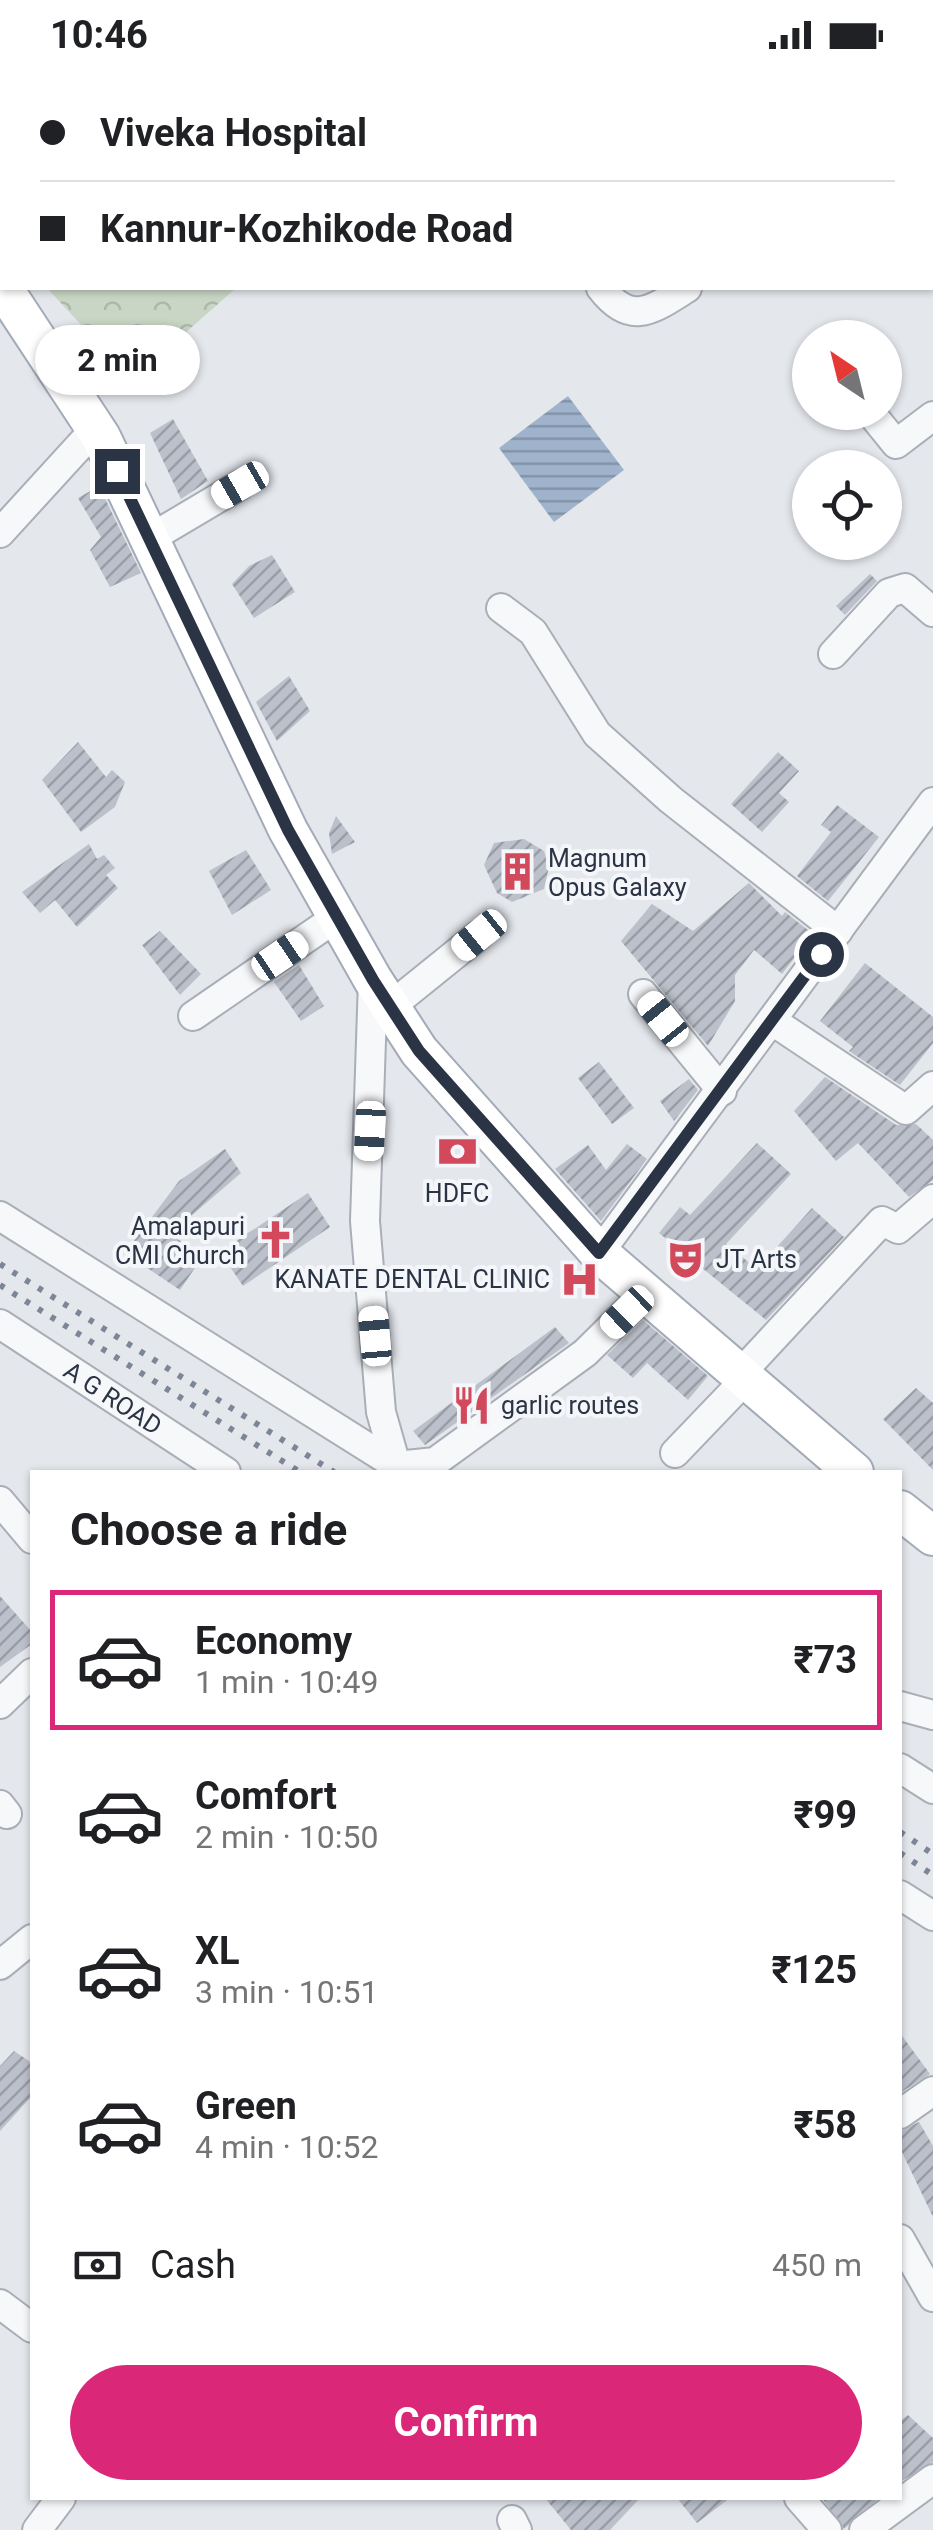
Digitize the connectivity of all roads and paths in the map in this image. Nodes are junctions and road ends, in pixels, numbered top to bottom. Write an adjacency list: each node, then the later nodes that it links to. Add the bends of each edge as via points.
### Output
1 (5, 290): 5 (main road)
2 (603, 290): 3 (street, via 635,313)
3 (684, 290)
4 (933, 416): 6 (street, via 896,444)
5 (96, 429): 8 (street); 9 (main road)
6 (885, 430)
7 (240, 485): 9 (street)
8 (0, 534)
9 (149, 539): 15 (main road, via 288,830)
10 (501, 608): 16 (street, via 532,632 597,734)
11 (933, 612): 12 (street, via 905,588 889,593)
12 (833, 654)
13 (933, 802): 14 (street)
14 (921, 841): 16 (street)
15 (337, 917): 18 (main road); 20 (street)
16 (838, 931): 21 (street)
17 (479, 935): 18 (street)
18 (382, 993): 26 (main road, via 419,1051); 32 (street, via 365,1221 381,1412)
19 (643, 994): 23 (street)
20 (193, 1016)
21 (774, 1022): 22 (street, via 906,1110); 23 (street)
22 (933, 1086)
23 (722, 1091): 26 (street)
24 (933, 1199): 29 (street, via 898,1230 882,1221)
25 (0, 1216): 32 (street)
26 (599, 1253): 27 (main road)
27 (645, 1294): 29 (main road); 32 (street, via 585,1352 434,1462)
28 (0, 1324): 31 (street, A G ROAD)
29 (741, 1378): 30 (street); 33 (main road)
30 (675, 1453)
31 (223, 1470)
32 (401, 1470)
33 (852, 1470)
34 (0, 1501): 36 (street)
35 (902, 1512): 37 (main road)
36 (30, 1536)
37 (933, 1536)
38 (30, 1676): 39 (street)
39 (0, 1704)
40 (902, 1707): 41 (street)
41 (933, 1716)
42 (902, 1769): 43 (street)
43 (933, 1789)
44 (902, 1897): 45 (street)
45 (933, 1916)
46 (30, 1940): 47 (street)
47 (0, 1965)
48 (933, 2091): 49 (street)
49 (902, 2113)
50 (902, 2243): 51 (street)
51 (933, 2297)
52 (0, 2304): 53 (street)
53 (30, 2326)
54 (933, 2479): 59 (street)
55 (60, 2500): 57 (street)
56 (801, 2500): 58 (street)
57 (38, 2530)
58 (827, 2530)
59 (864, 2530)

